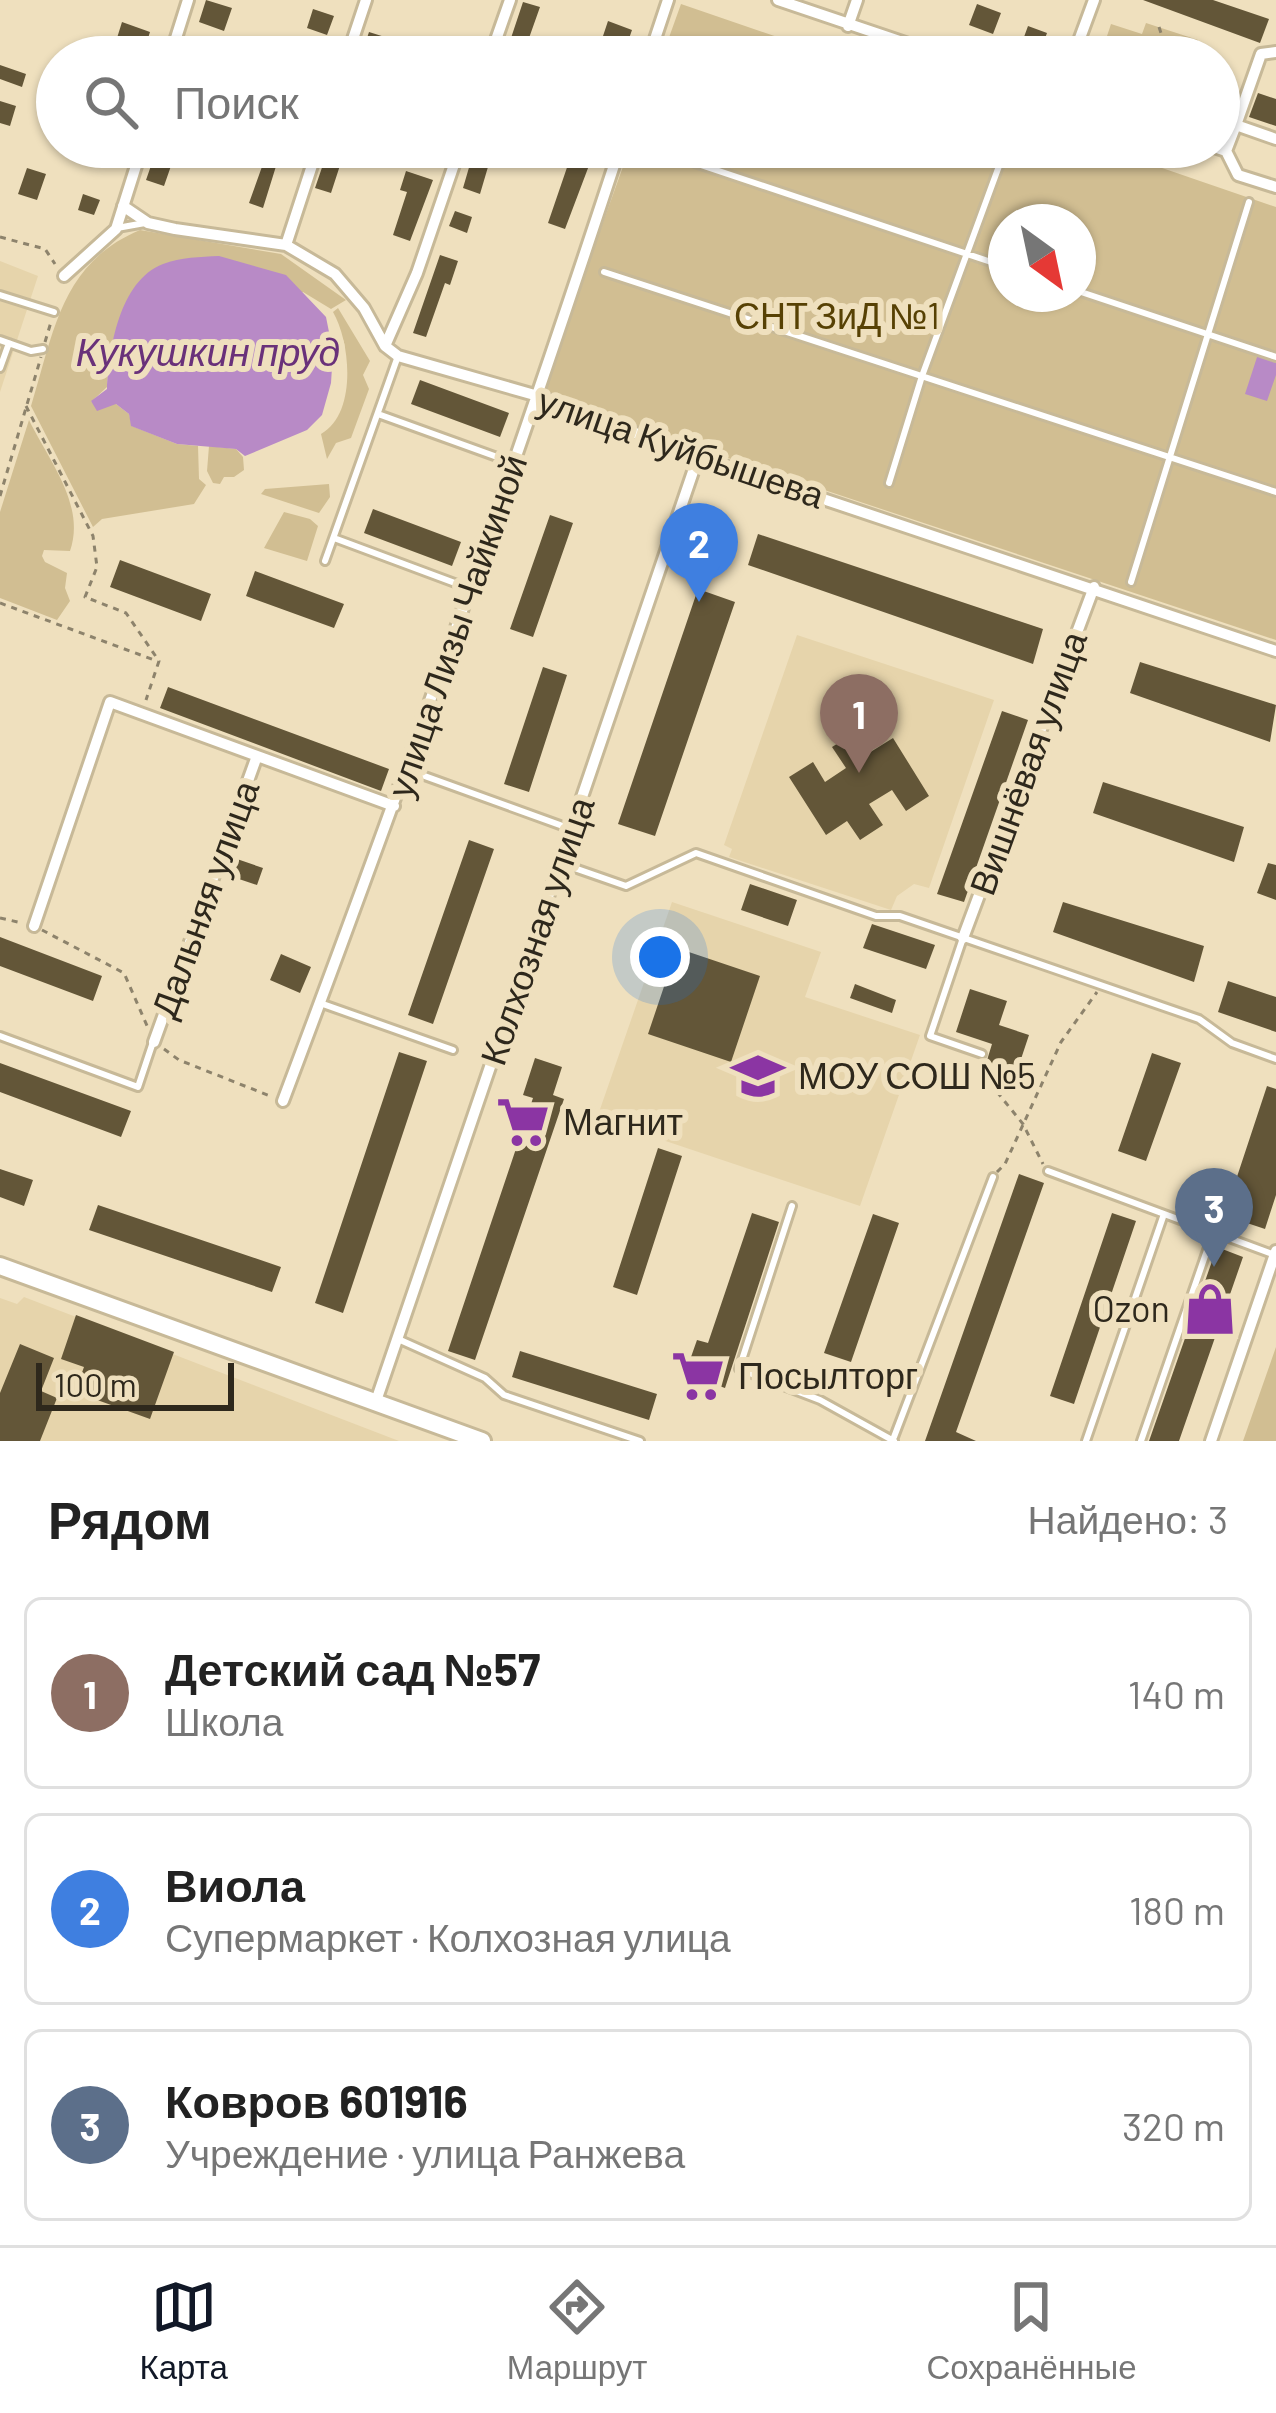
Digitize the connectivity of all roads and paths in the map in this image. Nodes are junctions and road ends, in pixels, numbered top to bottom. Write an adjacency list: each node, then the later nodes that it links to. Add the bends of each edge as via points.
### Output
1 (188, 0): 10 (street)
2 (366, 0): 11 (street)
3 (509, 0): 12 (street)
4 (668, 0): 13 (street)
5 (778, 0): 8 (street)
6 (857, 0): 8 (street)
7 (1094, 0): 15 (street)
8 (848, 26): 14 (street)
9 (1159, 27): 16 (path)
10 (177, 36)
11 (354, 36)
12 (497, 36)
13 (656, 36)
14 (880, 36)
15 (1081, 36)
16 (1162, 36)
17 (1276, 52): 18 (street, via 1261,54)
18 (1240, 114)
19 (1240, 126): 20 (street)
20 (1276, 139)
21 (135, 168): 30 (street)
22 (311, 168): 34 (street)
23 (453, 168): 44 (street)
24 (613, 168): 50 (street, улица Лизы Чайкиной)
25 (710, 168): 35 (lane)
26 (999, 168): 35 (lane)
27 (1233, 168): 28 (street)
28 (1276, 187)
29 (1249, 202): 42 (lane)
30 (123, 206): 31 (street, улица Куйбышева); 32 (street)
31 (148, 223): 32 (lane); 34 (street, улица Куйбышева)
32 (116, 229): 38 (street)
33 (0, 237): 38 (path, via 45,249)
34 (286, 245): 44 (street, улица Куйбышева, via 335,274)
35 (969, 254): 36 (lane); 49 (lane)
36 (988, 261)
37 (604, 272): 49 (lane)
38 (64, 276)
39 (0, 295): 41 (lane)
40 (1096, 297): 42 (lane)
41 (54, 312): 45 (path)
42 (1208, 334): 47 (lane); 54 (lane)
43 (4, 341): 45 (lane); 48 (lane)
44 (386, 346): 46 (street, улица Куйбышева)
45 (43, 350): 51 (path)
46 (398, 356): 50 (street, улица Куйбышева); 52 (lane)
47 (1276, 357)
48 (0, 368)
49 (922, 376): 54 (lane); 56 (lane)
50 (538, 396): 53 (street, улица Куйбышева); 55 (street, улица Лизы Чайкиной)
51 (26, 406): 58 (path); 66 (path, via 93,536 97,567 85,597 126,614)
52 (378, 414): 55 (lane); 59 (lane)
53 (698, 457): 62 (street, улица Куйбышева); 71 (street, Колхозная улица)
54 (1170, 457): 57 (lane); 61 (lane)
55 (515, 463): 63 (street, улица Лизы Чайкиной)
56 (889, 483)
57 (1276, 492)
58 (0, 496)
59 (334, 538): 60 (lane); 63 (lane)
60 (326, 561)
61 (1131, 582)
62 (1094, 587): 65 (street, улица Куйбышева); 75 (street, Вишнёвая улица)
63 (471, 589): 69 (street, улица Лизы Чайкиной)
64 (0, 603): 66 (path)
65 (1276, 651)
66 (159, 661): 67 (path)
67 (141, 713): 68 (street); 74 (street, via 110,702)
68 (257, 756): 70 (street); 79 (street, Дальняя улица)
69 (408, 770): 70 (street, улица Лизы Чайкиной); 71 (lane)
70 (394, 806): 77 (street, улица Лизы Чайкиной)
71 (572, 829): 72 (street, Колхозная улица)
72 (560, 863): 75 (lane, via 626,886 696,853); 92 (street, Колхозная улица)
73 (0, 918): 74 (path)
74 (34, 926): 79 (path, via 124,973)
75 (963, 938): 76 (lane); 81 (lane, via 930,1036)
76 (1102, 986): 82 (lane, via 1199,1019 1232,1043); 84 (path, via 1061,1042)
77 (320, 1003): 80 (lane); 83 (street, улица Лизы Чайкиной)
78 (0, 1036): 79 (lane, via 138,1087)
79 (154, 1042): 83 (path)
80 (453, 1050)
81 (982, 1054): 84 (path, via 980,1071)
82 (1276, 1059)
83 (283, 1101)
84 (1023, 1124): 85 (path); 86 (path)
85 (1048, 1171): 88 (lane)
86 (993, 1177): 94 (lane)
87 (792, 1206): 94 (lane, via 740,1370)
88 (1164, 1214): 89 (lane); 97 (lane)
89 (1213, 1233): 90 (lane); 98 (lane)
90 (1275, 1253): 99 (street)
91 (0, 1266): 93 (main road)
92 (398, 1339): 93 (street, Колхозная улица); 96 (lane, via 505,1395)
93 (374, 1404): 95 (main road)
94 (894, 1439)
95 (482, 1441)
96 (640, 1441)
97 (1086, 1441)
98 (1141, 1441)
99 (1210, 1441)

